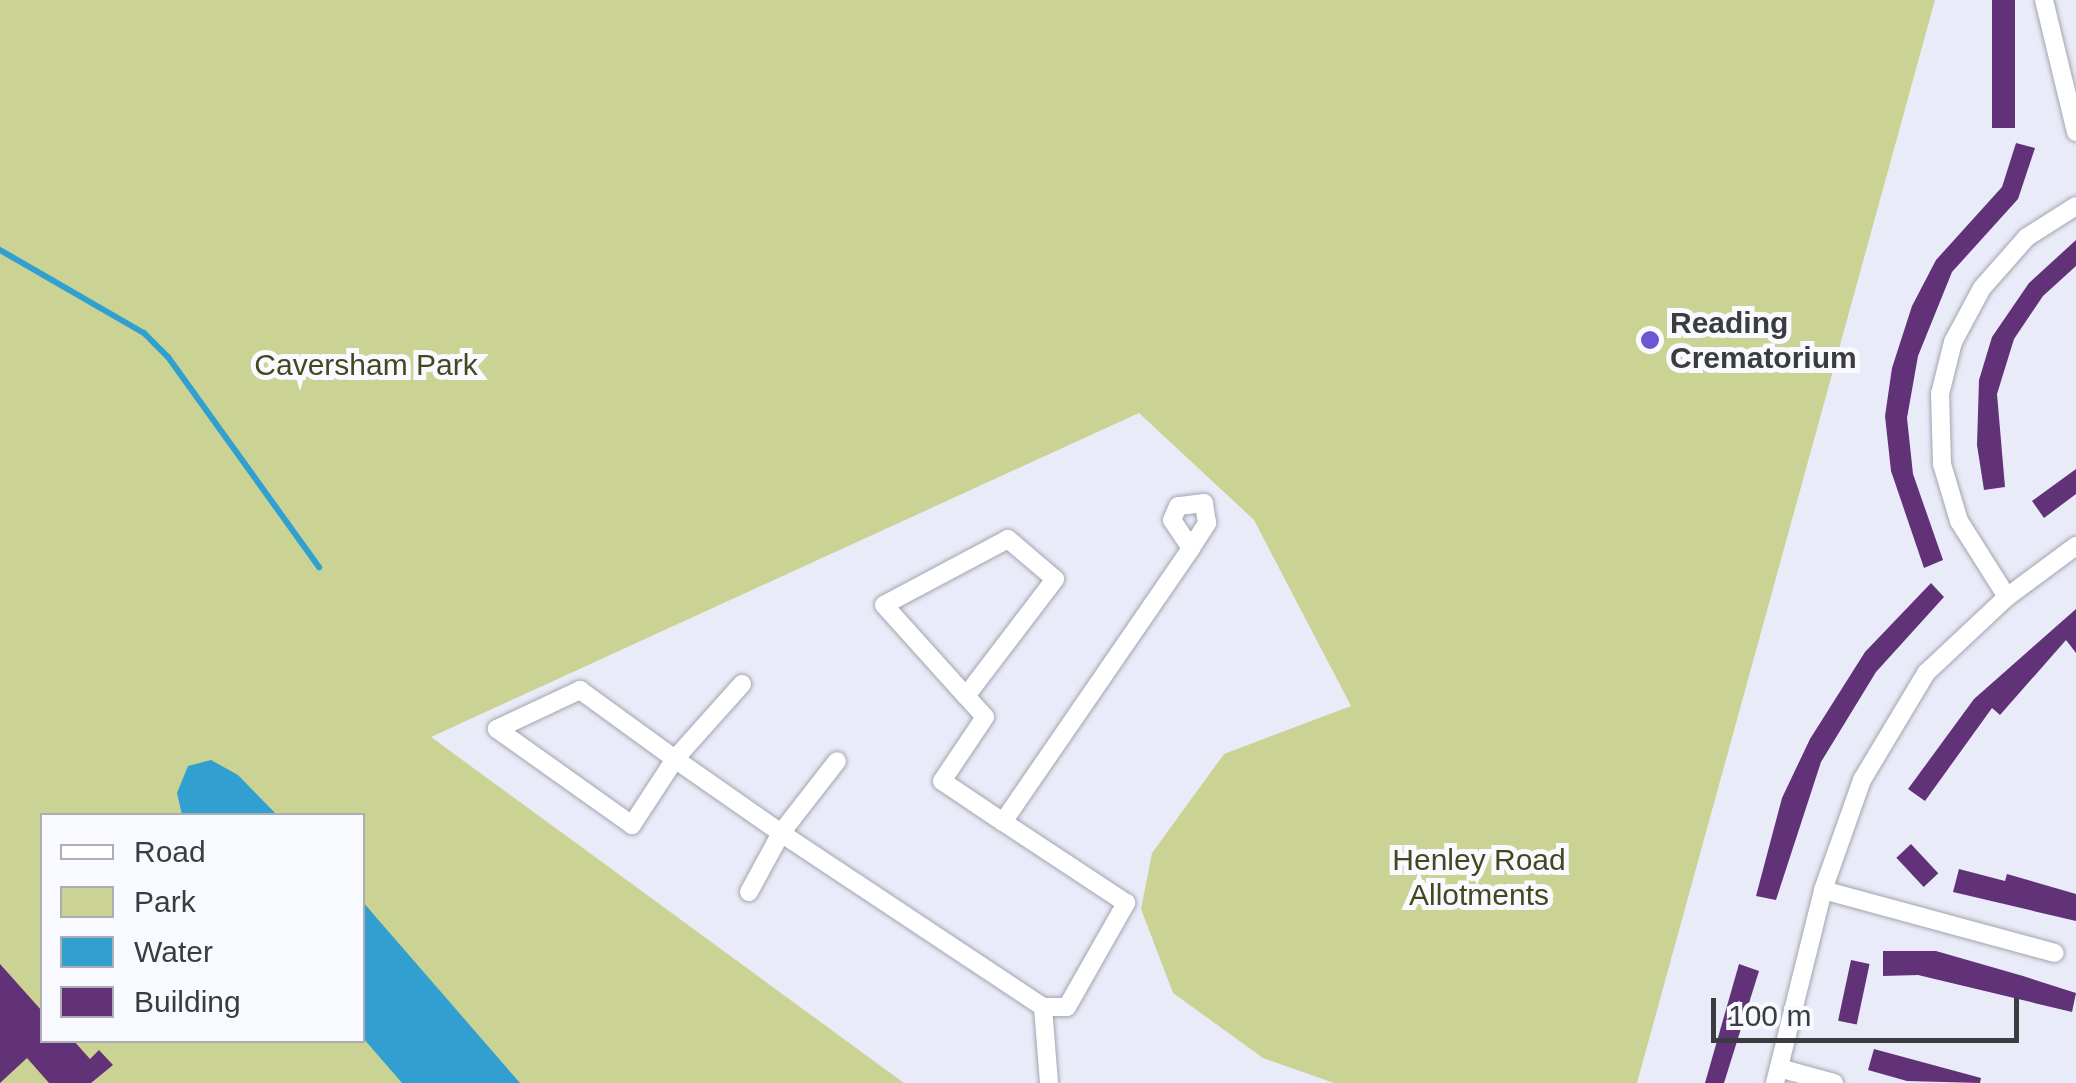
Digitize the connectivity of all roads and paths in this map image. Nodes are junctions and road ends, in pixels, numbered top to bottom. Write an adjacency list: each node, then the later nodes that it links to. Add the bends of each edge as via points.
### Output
1 (2044, 0): 2 (street)
2 (2076, 132)
3 (2076, 206): 6 (street, via 2027,237 1982,288 1953,342 1940,394 1942,464 1959,520)
4 (2076, 546): 6 (street)
5 (1191, 548): 11 (street)
6 (2007, 597): 13 (street, via 1926,673 1862,780)
7 (742, 684): 9 (street)
8 (966, 696): 8 (street, via 884,605 1008,539 1056,579); 11 (street, via 986,717 942,781)
9 (674, 759): 9 (street, via 632,826 498,730 580,690); 12 (street)
10 (837, 762): 12 (street)
11 (1003, 822): 16 (street, via 1126,903 1067,1007)
12 (781, 833): 14 (street); 16 (street)
13 (1823, 890): 15 (street); 17 (street)
14 (749, 892)
15 (2054, 953)
16 (1043, 1006): 18 (street)
17 (1778, 1076): 19 (street)
18 (1049, 1083)
19 (1834, 1083)

